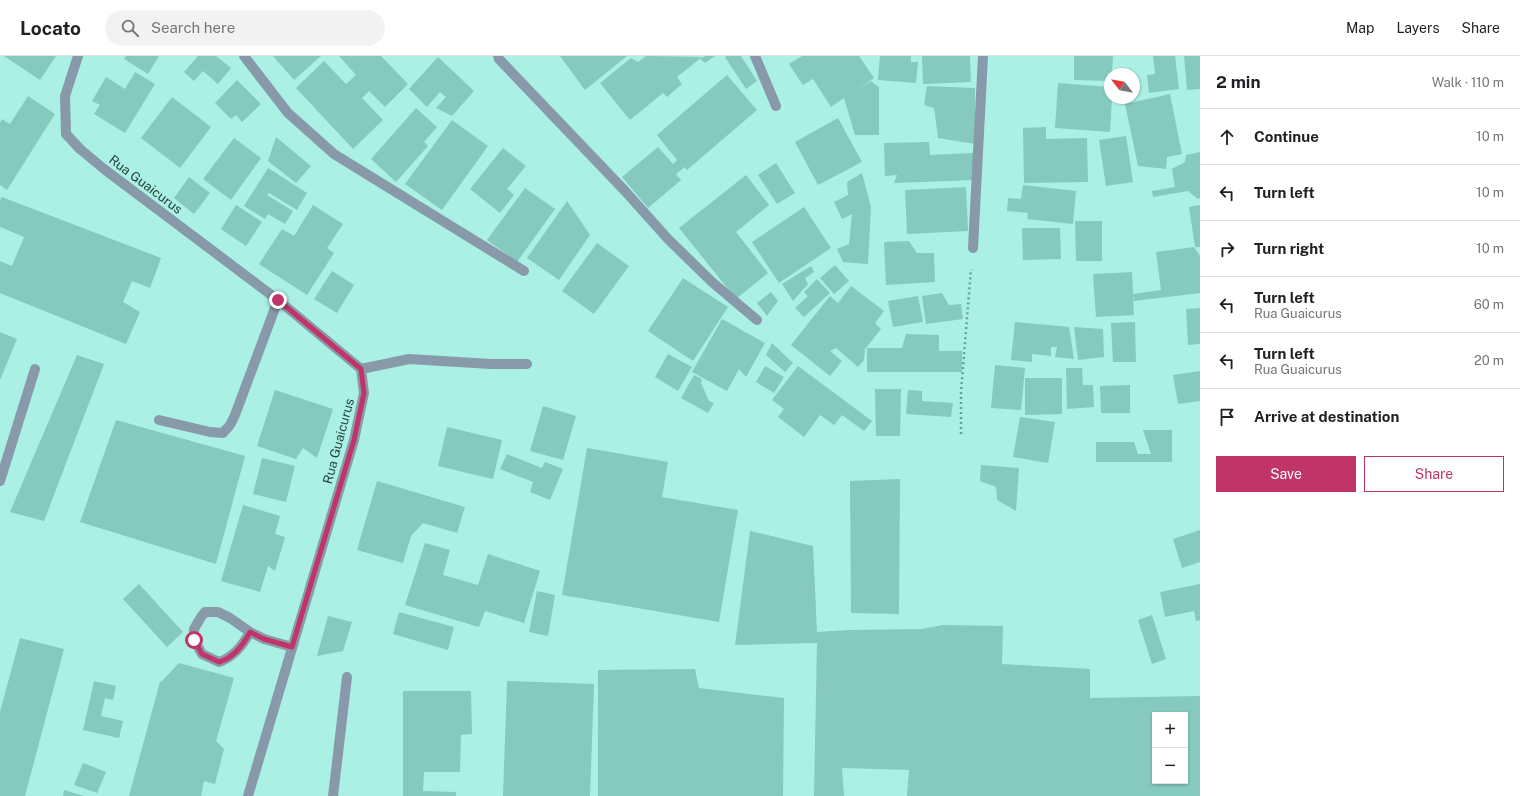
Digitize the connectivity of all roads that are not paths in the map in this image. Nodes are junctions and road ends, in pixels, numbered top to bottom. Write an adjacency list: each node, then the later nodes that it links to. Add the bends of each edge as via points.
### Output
1 (78, 56): 9 (street, Rua Guaicurus, via 65,96 66,134 104,169)
2 (244, 56): 8 (street, via 288,113 334,154)
3 (498, 56): 10 (street, via 668,239 712,282)
4 (755, 56): 6 (street)
5 (983, 56): 7 (street)
6 (776, 106)
7 (973, 248)
8 (524, 271)
9 (278, 300): 13 (street, Rua Guaicurus); 14 (street, via 235,415 223,433)
10 (757, 320)
11 (527, 364): 13 (street, via 409,359)
12 (35, 369): 15 (street)
13 (361, 369): 17 (street, Rua Guaicurus, via 364,393 354,440)
14 (159, 420)
15 (0, 481)
16 (250, 632): 16 (street, via 236,652 219,662 202,654 194,640 194,629 205,612 218,612); 17 (street)
17 (292, 647): 19 (street, Rua Guaicurus)
18 (347, 677): 20 (street)
19 (248, 796)
20 (333, 796)

